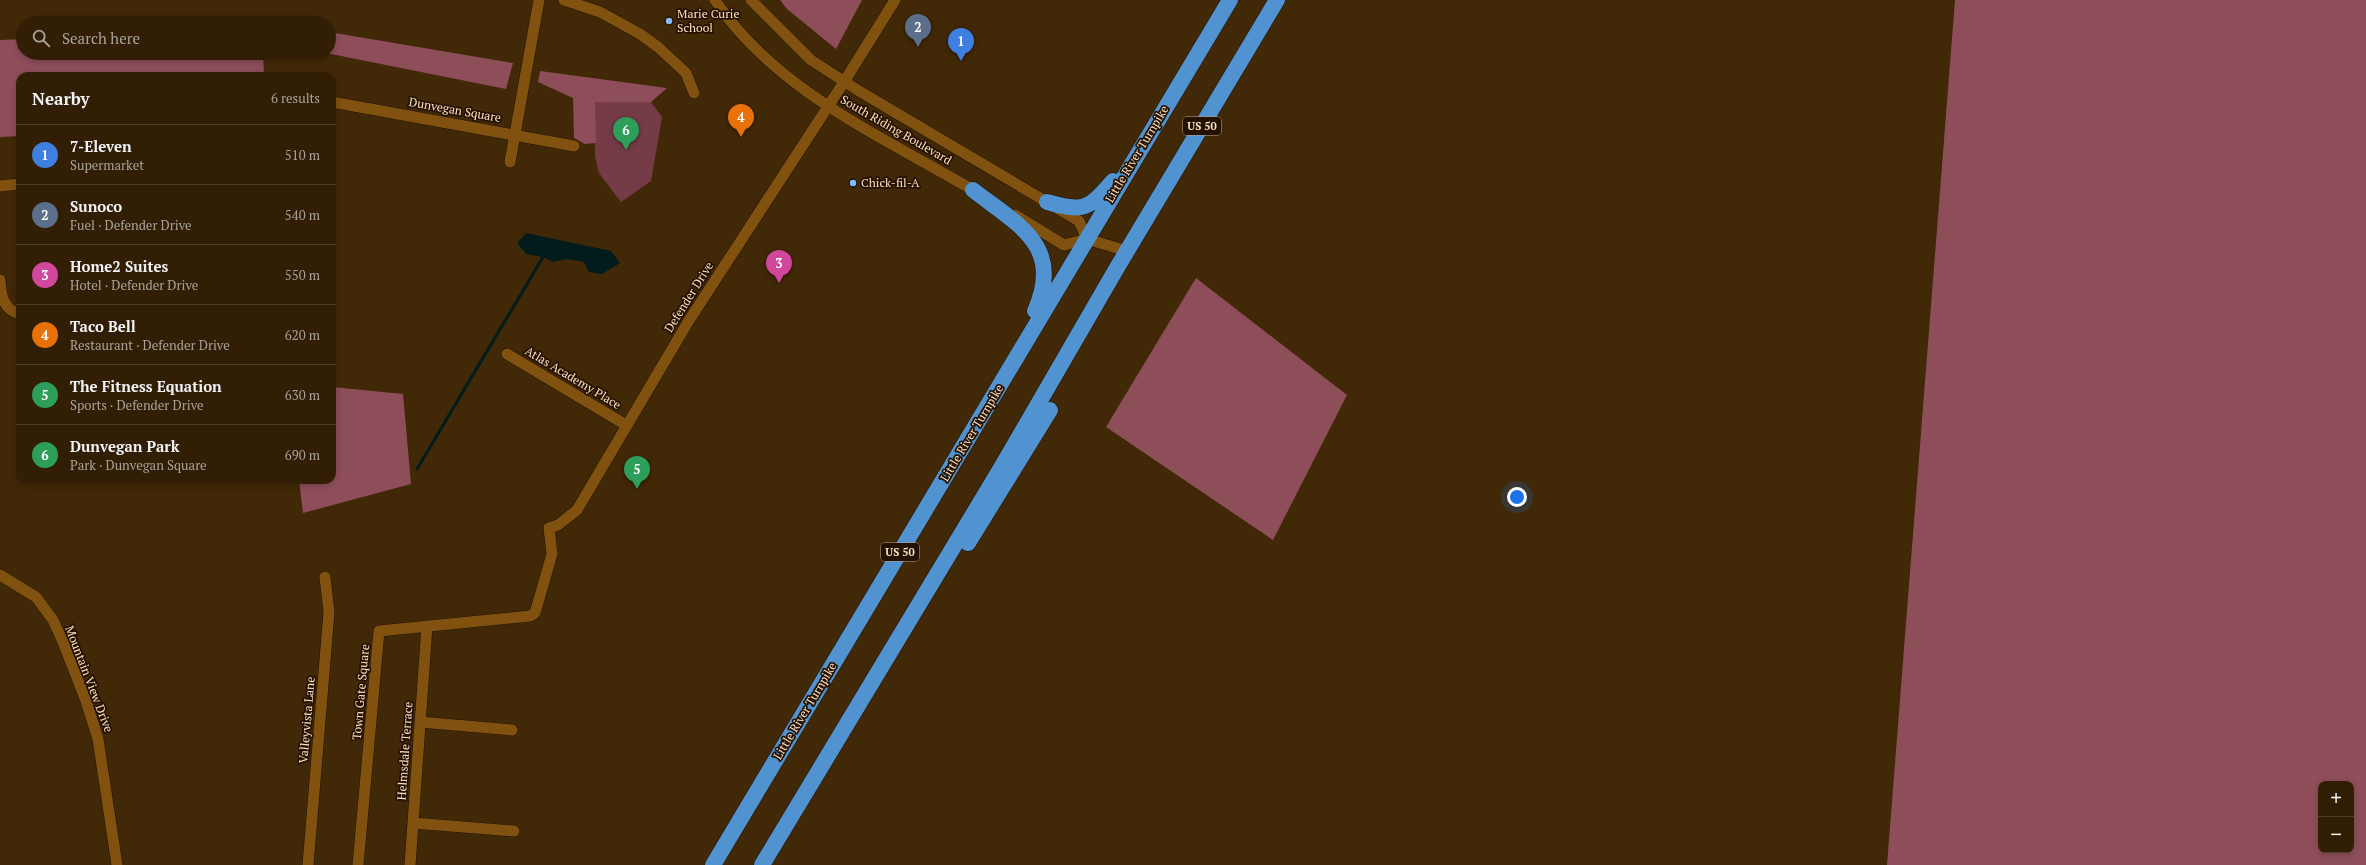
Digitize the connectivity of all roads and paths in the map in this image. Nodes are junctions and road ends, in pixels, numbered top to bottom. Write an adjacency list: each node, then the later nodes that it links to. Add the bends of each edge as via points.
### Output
1 (539, 0): 12 (street)
2 (564, 0): 9 (street, via 600,12 658,47 686,74)
3 (715, 0): 11 (street, South Riding Boulevard, via 737,29 760,52)
4 (751, 0): 8 (street, South Riding Boulevard, via 811,60)
5 (895, 0): 8 (street, Defender Drive)
6 (1230, 0): 14 (highway, Little River Turnpike / US 50)
7 (1277, 0): 21 (highway, US 50)
8 (844, 82): 11 (street, Defender Drive); 19 (street, South Riding Boulevard)
9 (694, 94)
10 (336, 103): 12 (street, Dunvegan Square)
11 (828, 106): 18 (street, South Riding Boulevard); 27 (street, Defender Drive, via 690,319)
12 (514, 133): 13 (street, Dunvegan Square); 15 (street)
13 (574, 146)
14 (1142, 146): 19 (highway, via 1091,204 1075,208); 20 (highway, Little River Turnpike / US 50)
15 (510, 162)
16 (16, 184): 17 (street)
17 (0, 186)
18 (973, 190): 20 (street, South Riding Boulevard, via 1064,245); 25 (highway, via 1027,233 1038,248 1044,266 1041,297)
19 (1047, 202): 20 (street, South Riding Boulevard, via 1079,221)
20 (1087, 239): 21 (street, South Riding Boulevard); 25 (highway, Little River Turnpike / US 50)
21 (1127, 250): 30 (highway, US 50, via 1001,468)
22 (0, 280): 23 (street, via 2,299)
23 (16, 313)
24 (507, 354): 27 (street, Atlas Academy Place)
25 (1005, 377): 41 (highway, Little River Turnpike / US 50)
26 (1050, 410): 30 (highway, via 966,546)
27 (626, 425): 31 (street, Defender Drive, via 577,510 558,526 549,528 551,564)
28 (0, 575): 37 (street, Mountain View Drive, via 36,597 53,620 65,648 98,739)
29 (325, 577): 38 (street, Valleyvista Lane, via 329,612)
30 (927, 589): 42 (highway, US 50)
31 (535, 613): 32 (street, Town Gate Square, via 530,616)
32 (427, 626): 33 (street, Helmsdale Terrace); 39 (street, Town Gate Square, via 379,631)
33 (420, 722): 34 (street); 35 (street, Helmsdale Terrace)
34 (512, 730)
35 (413, 823): 36 (street); 40 (street, Helmsdale Terrace)
36 (514, 831)
37 (117, 865)
38 (308, 865)
39 (358, 865)
40 (410, 865)
41 (713, 865)
42 (762, 865)

